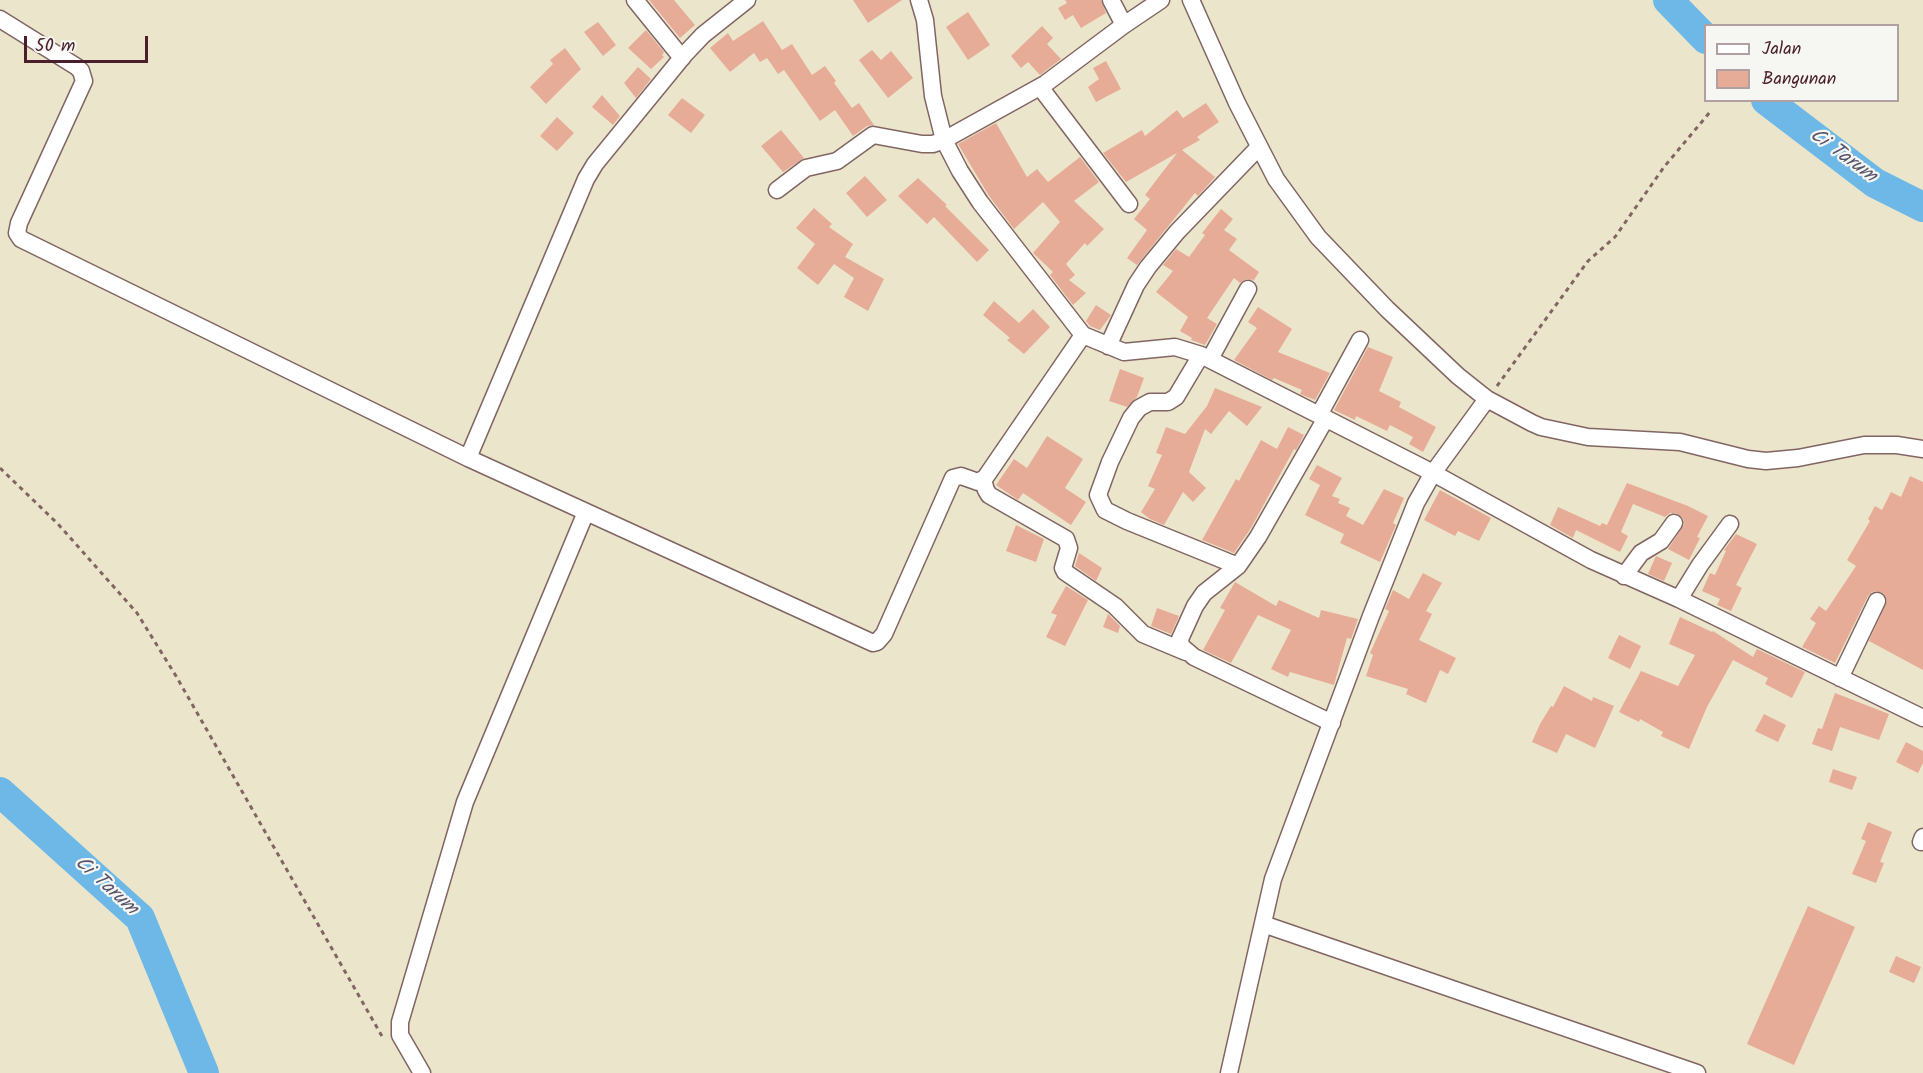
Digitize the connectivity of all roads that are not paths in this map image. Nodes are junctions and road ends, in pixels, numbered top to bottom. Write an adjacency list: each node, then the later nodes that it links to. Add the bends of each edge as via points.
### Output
1 (635, 0): 9 (street)
2 (747, 0): 9 (street, via 703,35)
3 (919, 0): 11 (street, via 925,20 933,96)
4 (1111, 0): 8 (street)
5 (1161, 0): 8 (street)
6 (1191, 0): 12 (street)
7 (0, 19): 23 (street, via 77,67 84,81 19,223 17,233 21,239)
8 (1124, 25): 10 (street)
9 (682, 58): 23 (street, via 586,179)
10 (1040, 87): 11 (street); 14 (street)
11 (944, 140): 13 (street, via 928,144 873,135 837,162 806,168); 16 (street, via 980,202)
12 (1259, 147): 18 (street, via 1148,267); 20 (street, via 1276,179 1318,237 1387,309)
13 (777, 190)
14 (1129, 204)
15 (1248, 289): 19 (street)
16 (1083, 335): 18 (street); 25 (street)
17 (1360, 340): 21 (street)
18 (1108, 346): 19 (street, via 1124,352 1175,347)
19 (1205, 357): 21 (street); 29 (street, via 1176,398 1150,402 1131,418 1098,495 1105,510)
20 (1487, 399): 22 (street, via 1541,427 1603,439 1680,442 1748,459 1798,458 1864,445); 24 (street)
21 (1323, 417): 24 (street); 29 (street, via 1282,497)
22 (1923, 449)
23 (468, 458): 26 (street)
24 (1433, 473): 30 (street); 36 (street, via 1416,503)
25 (983, 480): 26 (street, via 953,478 884,634 873,643); 33 (street, via 989,495 1066,539 1069,548 1065,572 1115,606 1143,634)
26 (586, 512): 38 (street, via 465,802 400,1022 400,1035)
27 (1674, 523): 30 (street, via 1661,540 1641,553)
28 (1730, 524): 31 (street)
29 (1238, 566): 33 (street, via 1210,587 1195,606 1180,639)
30 (1624, 576): 31 (street)
31 (1678, 599): 34 (street)
32 (1877, 601): 34 (street)
33 (1185, 652): 36 (street)
34 (1840, 678): 35 (street)
35 (1923, 718)
36 (1332, 723): 37 (street, via 1273,879)
37 (1263, 924): 39 (street); 40 (street)
38 (422, 1073)
39 (1229, 1073)
40 (1697, 1073)

